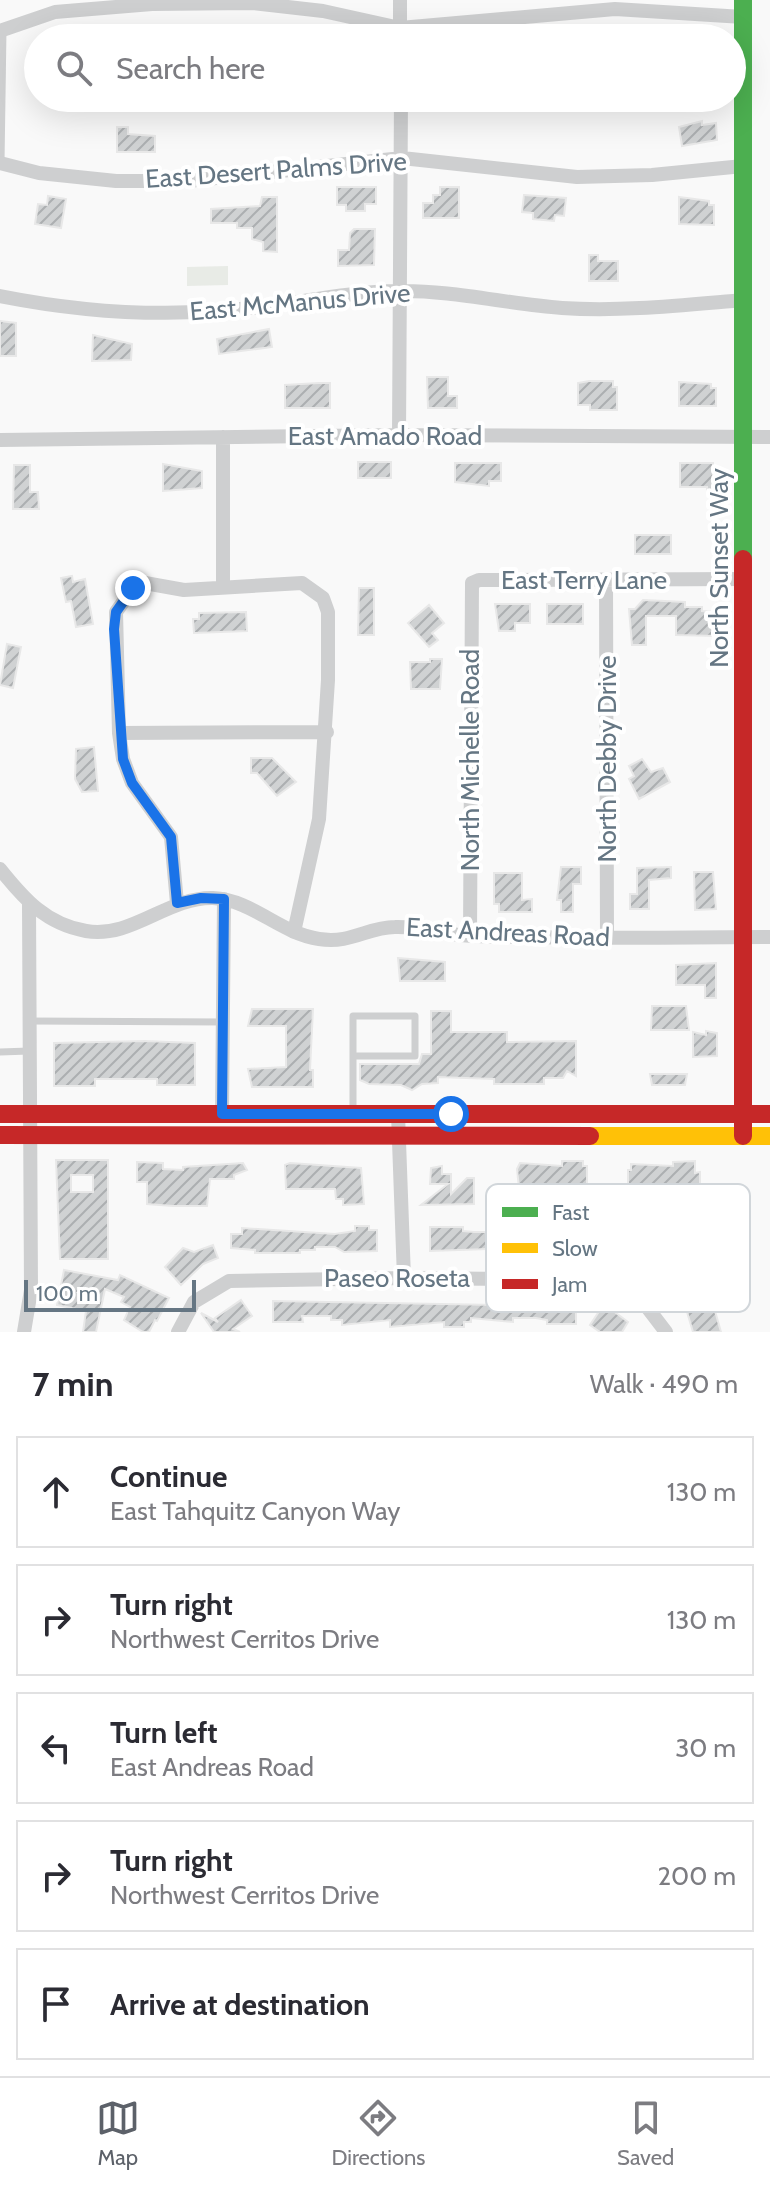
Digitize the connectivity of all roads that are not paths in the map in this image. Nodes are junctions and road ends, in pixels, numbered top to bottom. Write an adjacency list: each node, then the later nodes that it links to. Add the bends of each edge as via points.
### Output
1 (400, 0): 4 (street)
2 (743, 8): 5 (street, via 615,9)
3 (368, 24): 6 (street, via 323,11 253,3 152,4 55,12)
4 (400, 24)
5 (481, 24)
6 (2, 31): 10 (lane)
7 (401, 112): 9 (street)
8 (743, 112): 11 (main road, North Sunset Way)
9 (402, 158): 10 (street, East Desert Palms Drive, via 188,181 116,181 39,173); 11 (street, East Desert Palms Drive, via 577,177); 12 (street)
10 (1, 163)
11 (743, 166): 14 (main road, North Sunset Way)
12 (401, 290): 13 (street, East McManus Drive, via 151,314); 14 (street, East McManus Drive, via 564,308); 15 (street)
13 (0, 296)
14 (744, 300): 17 (main road, North Sunset Way)
15 (399, 435): 16 (street, East Amado Road); 17 (street, East Amado Road)
16 (223, 437): 19 (street, East Amado Road); 23 (street)
17 (745, 437): 18 (street, East Amado Road); 20 (main road, North Sunset Way)
18 (770, 437)
19 (0, 440)
20 (745, 579): 21 (street, East Terry Lane); 34 (main road, North Sunset Way)
21 (606, 580): 22 (street, East Terry Lane); 33 (street, North Debby Drive)
22 (472, 583): 31 (street, North Michelle Road)
23 (223, 585): 24 (street, via 244,589 302,583 323,598 328,612); 25 (street, via 184,590 145,583 122,599 114,629)
24 (327, 732): 25 (street); 30 (street, via 319,819)
25 (119, 733): 28 (street, via 132,783 171,837)
26 (0, 869): 29 (street, East Andreas Road)
27 (224, 899): 28 (street, East Andreas Road); 30 (street, East Andreas Road, via 242,902); 36 (street)
28 (177, 903): 29 (street, East Andreas Road, via 131,926 87,931)
29 (29, 905): 35 (street)
30 (294, 932): 31 (street, East Andreas Road, via 337,940 396,927)
31 (470, 936): 33 (street, East Andreas Road)
32 (770, 937): 34 (street, East Andreas Road)
33 (607, 938): 34 (street, East Andreas Road)
34 (746, 938): 45 (main road, North Sunset Way)
35 (29, 1021): 36 (lane); 37 (street)
36 (223, 1022): 42 (street)
37 (29, 1051): 38 (lane); 41 (street)
38 (0, 1052)
39 (353, 1056): 39 (lane, via 353,1016 415,1016 415,1056); 43 (lane)
40 (0, 1114): 41 (main road)
41 (29, 1114): 42 (main road); 48 (street)
42 (222, 1114): 43 (main road)
43 (353, 1114): 44 (main road)
44 (398, 1114): 45 (main road); 49 (street)
45 (744, 1114): 46 (main road); 50 (main road, North Sunset Way)
46 (770, 1114)
47 (0, 1135): 48 (main road)
48 (29, 1135): 49 (main road); 55 (street, via 31,1290)
49 (399, 1136): 50 (main road); 52 (street)
50 (743, 1136): 51 (main road)
51 (770, 1136)
52 (404, 1278): 53 (street, Paseo Roseta); 56 (street, Paseo Roseta, via 229,1281 194,1302)
53 (486, 1279)
54 (651, 1312): 57 (street, Paseo Roseta)
55 (24, 1332)
56 (178, 1332)
57 (666, 1332)

